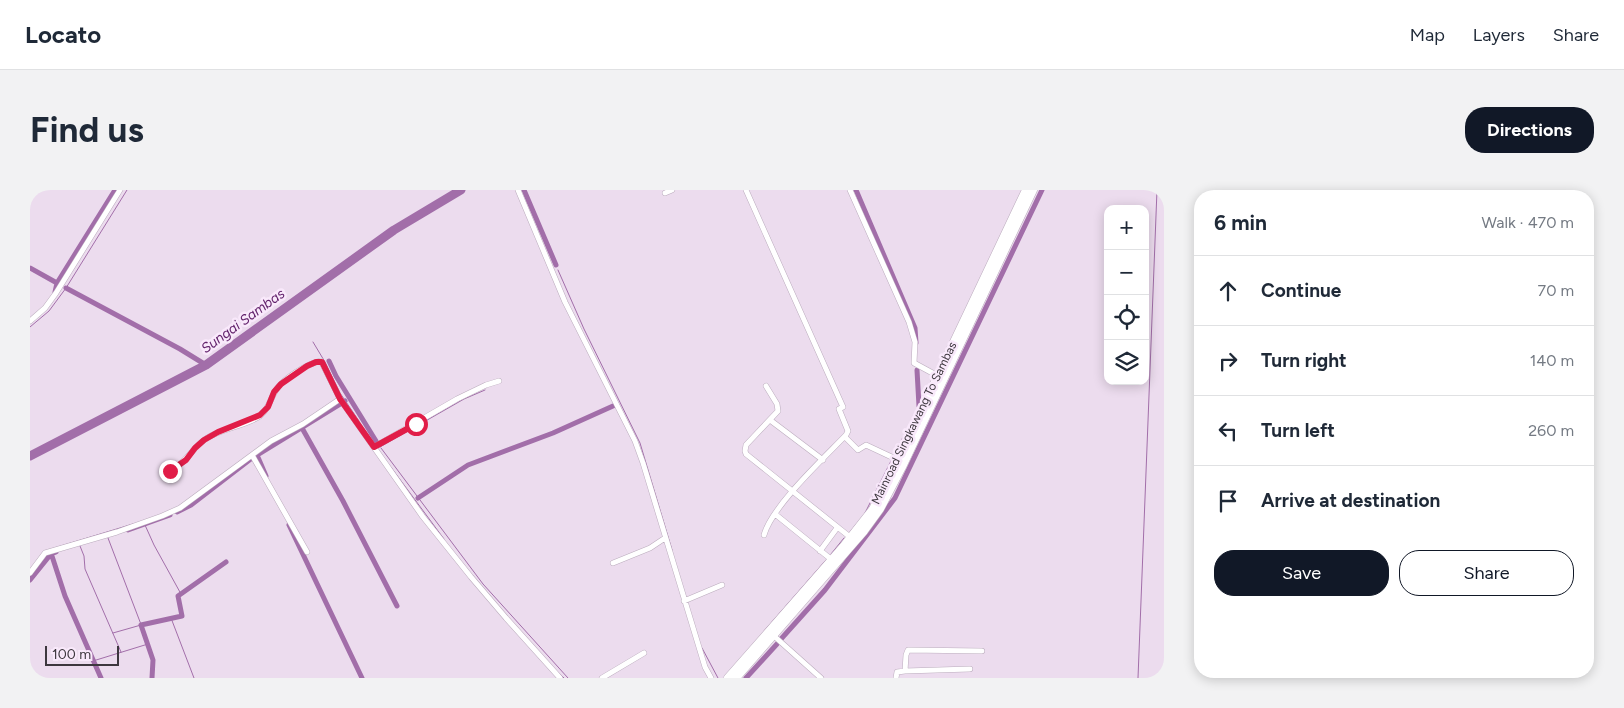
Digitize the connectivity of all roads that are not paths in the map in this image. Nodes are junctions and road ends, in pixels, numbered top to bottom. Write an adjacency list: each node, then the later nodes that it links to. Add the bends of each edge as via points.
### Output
1 (120, 190): 9 (street, via 56,293)
2 (518, 190): 26 (street, via 565,302 636,441)
3 (672, 190): 8 (street)
4 (746, 190): 16 (street, via 843,407 839,409 848,428)
5 (850, 190): 10 (street, via 909,322 915,342 914,363)
6 (1026, 190): 10 (highway, Mainroad Singkawang To Sambas)
7 (1033, 190): 14 (highway, Mainroad Singkawang To Sambas)
8 (665, 193)
9 (30, 321)
10 (938, 376): 14 (highway, Mainroad Singkawang To Sambas)
11 (499, 381): 17 (street, via 457,399)
12 (766, 386): 15 (street, via 779,410)
13 (340, 399): 17 (street); 18 (street); 21 (street, via 322,362 316,362 281,384 260,415 204,440 186,460)
14 (930, 399): 20 (highway, Mainroad Singkawang To Sambas); 35 (highway, Mainroad Singkawang To Sambas, via 876,516)
15 (770, 420): 19 (street); 22 (street, via 746,445 745,452)
16 (845, 437): 19 (street); 20 (street, via 858,450 866,445)
17 (374, 447): 41 (street, via 458,562)
18 (252, 455): 29 (street); 32 (street, via 180,508 117,532 45,553)
19 (823, 460): 22 (street)
20 (898, 460): 27 (highway, Mainroad Singkawang To Sambas, via 873,509)
21 (170, 471)
22 (793, 492): 23 (street); 24 (street)
23 (775, 514): 25 (street); 28 (street)
24 (837, 528): 27 (street); 28 (street)
25 (764, 535)
26 (665, 538): 31 (street, via 650,548); 34 (street)
27 (850, 538): 30 (highway, Mainroad Singkawang To Sambas)
28 (820, 551): 30 (street)
29 (307, 552)
30 (832, 560): 35 (highway, Mainroad Singkawang To Sambas)
31 (613, 563)
32 (30, 573)
33 (722, 585): 34 (street)
34 (684, 601): 43 (street)
35 (790, 613): 36 (highway, Mainroad Singkawang To Sambas); 44 (highway, Mainroad Singkawang To Sambas)
36 (774, 636): 45 (highway, Mainroad Singkawang To Sambas); 46 (street)
37 (982, 651): 40 (street, via 908,650)
38 (644, 653): 42 (street)
39 (970, 669): 40 (street)
40 (905, 671): 47 (street, via 897,672)
41 (560, 678)
42 (602, 678)
43 (711, 678)
44 (728, 678)
45 (736, 678)
46 (821, 678)
47 (896, 678)

